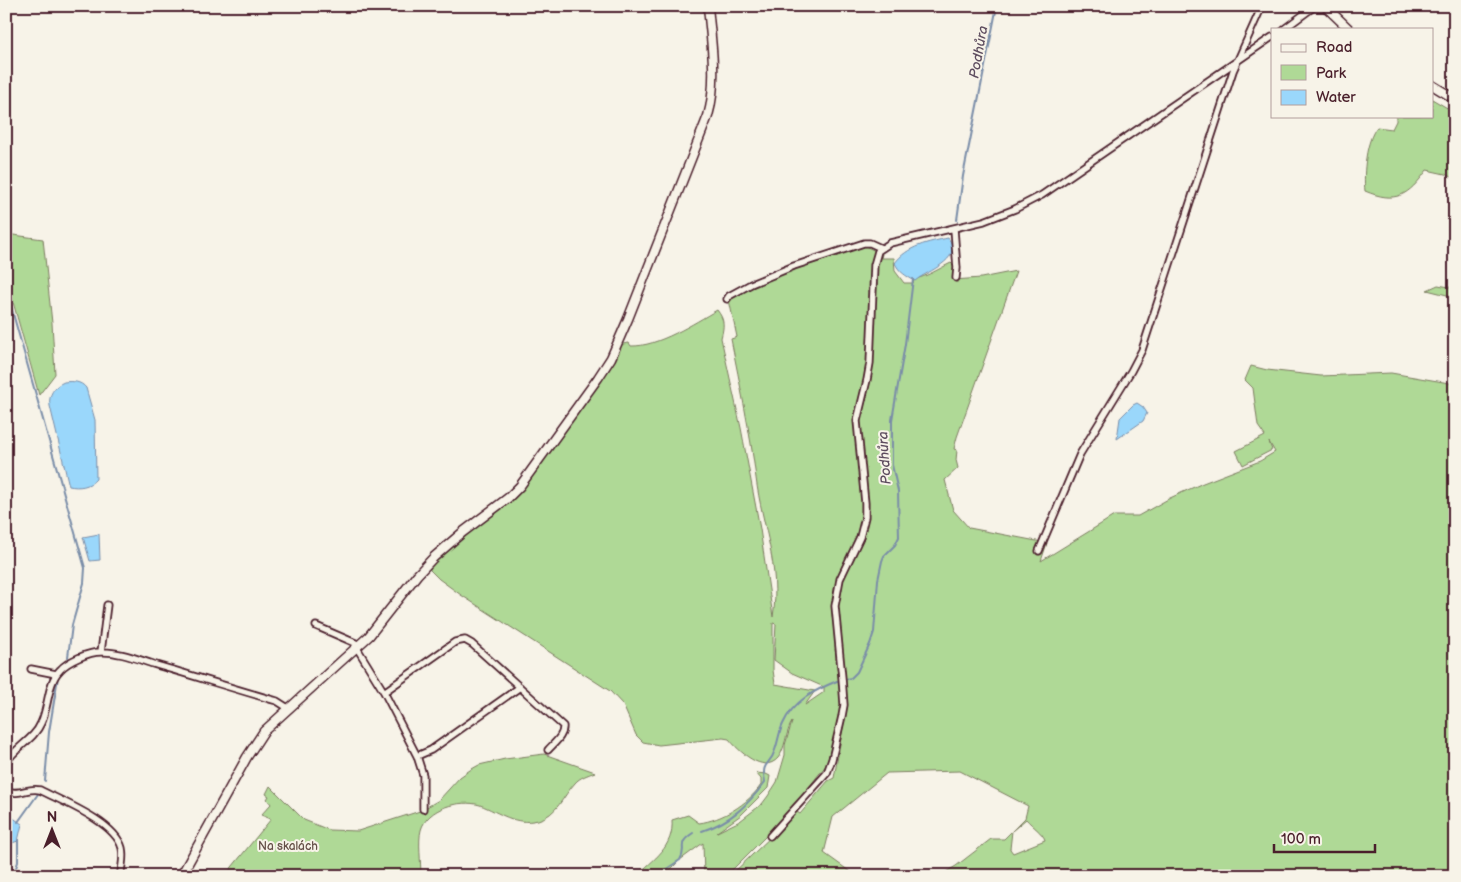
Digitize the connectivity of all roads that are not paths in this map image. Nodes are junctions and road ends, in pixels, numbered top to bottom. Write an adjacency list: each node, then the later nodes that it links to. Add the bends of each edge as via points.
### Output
1 (708, 6): 18 (main road, via 713,79 708,116 611,358 520,486 434,557)
2 (1262, 6): 8 (street)
3 (1315, 6): 5 (street)
4 (1325, 6): 6 (main road)
5 (1285, 28)
6 (1349, 28)
7 (1271, 38): 8 (street)
8 (1237, 60): 11 (street, via 1042,195 998,216); 15 (street, via 1142,350 1080,454)
9 (1434, 86): 10 (main road)
10 (1455, 99)
11 (954, 229): 12 (street, via 890,243); 13 (street)
12 (881, 248): 14 (street, via 864,243 825,255 751,284); 30 (street, via 874,265 870,363 857,421 865,517 860,537 840,579 835,606 844,705 842,716 827,773)
13 (956, 278)
14 (727, 299)
15 (1039, 551)
16 (107, 604): 19 (street)
17 (316, 626): 18 (street)
18 (358, 647): 23 (street); 24 (main road)
19 (101, 652): 21 (street, via 65,665); 24 (street, via 277,701)
20 (31, 669): 21 (street)
21 (56, 674): 27 (street, via 40,727)
22 (520, 687): 23 (street, via 472,644 462,639); 25 (street, via 563,726 563,732); 26 (street, via 432,750)
23 (384, 692): 26 (street)
24 (288, 708): 32 (main road, via 252,747)
25 (548, 750)
26 (417, 756): 29 (street, via 422,776)
27 (6, 763)
28 (6, 791): 31 (street, via 40,790 102,823 121,846)
29 (423, 809)
30 (770, 836)
31 (120, 876)
32 (181, 876)

